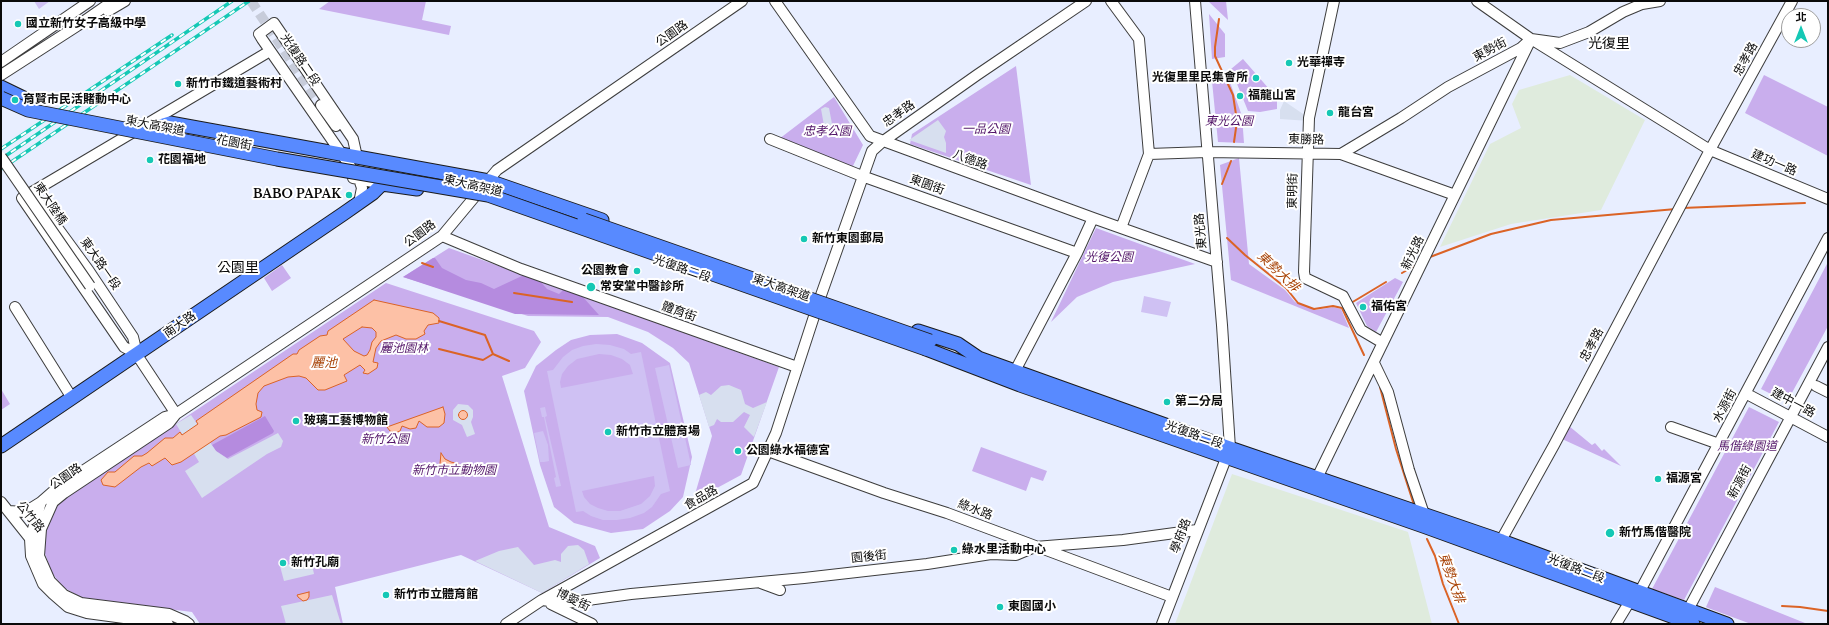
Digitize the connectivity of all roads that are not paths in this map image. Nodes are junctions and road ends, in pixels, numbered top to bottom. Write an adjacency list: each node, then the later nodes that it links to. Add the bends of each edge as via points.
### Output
1 (90, 1): 16 (street)
2 (113, 1): 13 (street)
3 (126, 1): 13 (street)
4 (742, 1): 39 (street, 公園路, via 497,170)
5 (775, 1): 26 (street, 八德路, via 870,136)
6 (1086, 1): 26 (street, 忠孝路, via 984,69)
7 (1111, 1): 31 (street, via 1139,39)
8 (1195, 1): 28 (street, 東光路)
9 (1334, 1): 29 (street, 東明街, via 1309,118)
10 (1477, 1): 14 (street)
11 (1660, 1): 14 (street, via 1642,4 1589,32 1560,43)
12 (1792, 1): 27 (street, 忠孝路)
13 (77, 26): 17 (street)
14 (1531, 39): 27 (street); 32 (street, 東勢街, via 1521,48 1448,87); 42 (street, 新光路)
15 (270, 51): 23 (street); 30 (street, 光復路二段); 34 (street, 光復路二段, via 258,34 274,23 353,139)
16 (1, 62)
17 (1, 74)
18 (1, 87): 21 (main road)
19 (1, 91): 21 (main road, 東大高架道)
20 (1, 98): 47 (main road, 東大高架道, bridge, via 28,110 277,159 488,196)
21 (32, 102): 23 (main road, 東大高架道)
22 (321, 105): 34 (street)
23 (159, 121): 24 (street); 30 (main road); 58 (main road, 東大高架道, bridge, via 334,162 493,189)
24 (127, 136): 36 (street, 花園街); 41 (street)
25 (770, 139): 37 (street, 東園街)
26 (882, 142): 37 (street, 忠孝路, via 872,152); 46 (street, 八德路)
27 (1710, 150): 44 (street, 建功一路); 85 (street, 忠孝路)
28 (1207, 152): 29 (street, 東勝路); 31 (street, 東勝路); 52 (street, 東光路)
29 (1307, 153): 32 (street, 東勝路); 57 (street, 東明街, via 1305,278 1343,296 1361,330)
30 (341, 154): 34 (main road, 光復路二段); 36 (street, via 345,163 344,170); 38 (street, 光復路二段)
31 (1148, 154): 48 (street)
32 (1341, 154): 42 (street, 東勝路)
33 (1, 157): 53 (street, 東大陸橋, bridge)
34 (357, 157): 35 (main road, 光復路二段); 40 (street)
35 (403, 165): 39 (main road, 光復路二段); 40 (main road)
36 (336, 175): 38 (street, 花園街)
37 (862, 176): 51 (street, 東園街); 54 (street, 忠孝路)
38 (359, 180): 40 (street, 光復路二段); 45 (street, via 362,188)
39 (489, 181): 43 (street, 公園路); 54 (main road, 光復路二段)
40 (382, 184): 43 (main road, 光復路二段); 45 (main road, 南大路)
41 (32, 193): 60 (street, 東大路一段, via 86,266 133,337); 60 (street, 東大路一段, via 22,198 28,209 124,347)
42 (1455, 195): 57 (street, 新光路)
43 (474, 198): 49 (street, 公園路); 56 (main road, 光復路二段, via 493,202)
44 (1828, 199)
45 (359, 203): 60 (main road, 南大路)
46 (1093, 218): 48 (street, 八德路); 51 (street)
47 (555, 220): 56 (main road, bridge, via 569,219 778,293); 58 (main road, 東大高架道, bridge)
48 (1121, 228): 52 (street, 八德路)
49 (442, 236): 63 (street, 體育街, via 534,274); 69 (street, 公園路)
50 (1828, 238): 67 (street, 水源街)
51 (1078, 252): 64 (street)
52 (1217, 262): 76 (street, 東光路)
53 (90, 286): 60 (street, 東大路一段)
54 (820, 298): 56 (street, 忠孝路); 62 (main road, 光復路二段, via 958,344)
55 (15, 307): 68 (street)
56 (814, 316): 62 (main road, 光復路二段, via 952,365); 63 (street, 食品路)
57 (1383, 343): 61 (street, 新光路)
58 (928, 345): 62 (main road, 光復路二段)
59 (1828, 347): 70 (street, 新源街)
60 (137, 354): 68 (main road, 南大路); 69 (street, 東大路一段)
61 (1374, 363): 77 (street, 新光路); 82 (street, via 1388,392)
62 (979, 364): 64 (main road, 光復路二段); 76 (main road, 光復路二段)
63 (797, 367): 75 (street, 食品路)
64 (1015, 371): 76 (main road, 光復路二段)
65 (1816, 386): 66 (street)
66 (1828, 392)
67 (1747, 394): 70 (street, 建中一路); 73 (street, 水源街)
68 (72, 398): 74 (main road, 南大路)
69 (176, 414): 79 (street, 公園路, via 165,416 57,488); 86 (street, 公園路, via 169,423 53,502 41,529)
70 (1790, 416): 72 (street, 建中一路); 93 (street, 新源街)
71 (1671, 427): 73 (street)
72 (1828, 436)
73 (1719, 444): 91 (street, 水源街)
74 (1, 446)
75 (768, 451): 87 (street, 綠水路, via 947,513); 92 (street, 食品路, via 753,483)
76 (1228, 453): 77 (main road, 光復路二段); 81 (main road, 光復路二段); 83 (street, 學府路)
77 (1317, 478): 81 (main road, 光復路二段)
78 (1, 502): 80 (street, 公竹路)
79 (41, 502): 80 (street, via 26,512); 84 (street, 公園路)
80 (8, 511): 84 (street, 公竹路)
81 (1407, 515): 82 (main road, 光復路二段)
82 (1425, 521): 85 (main road, 光復路二段)
83 (1197, 530): 87 (street, 園後街); 90 (street, 學府路)
84 (30, 538): 86 (street, 公竹路); 95 (street, 公園路, via 31,556 42,584 68,607 87,613)
85 (1500, 547): 91 (main road, 光復路二段)
86 (39, 548): 94 (street, 公園路, via 50,581 70,598 81,603 169,614)
87 (1036, 548): 88 (street, 園後街, via 1016,555 991,554 927,564); 90 (street, 綠水路)
88 (759, 582): 89 (street); 92 (street, 園後街, via 631,594 566,604)
89 (780, 590)
90 (1172, 597): 98 (street, 學府路)
91 (1634, 597): 93 (main road, 光復路二段); 99 (street, 水源街); 100 (main road, 光復路二段)
92 (542, 600): 96 (street, 食品路); 97 (street, 博愛街)
93 (1688, 610): 101 (main road, 光復路二段)
94 (187, 622): 95 (street, 公園路)
95 (168, 624)
96 (506, 624)
97 (592, 624)
98 (1162, 624)
99 (1616, 624)
100 (1693, 624)
101 (1727, 624)

